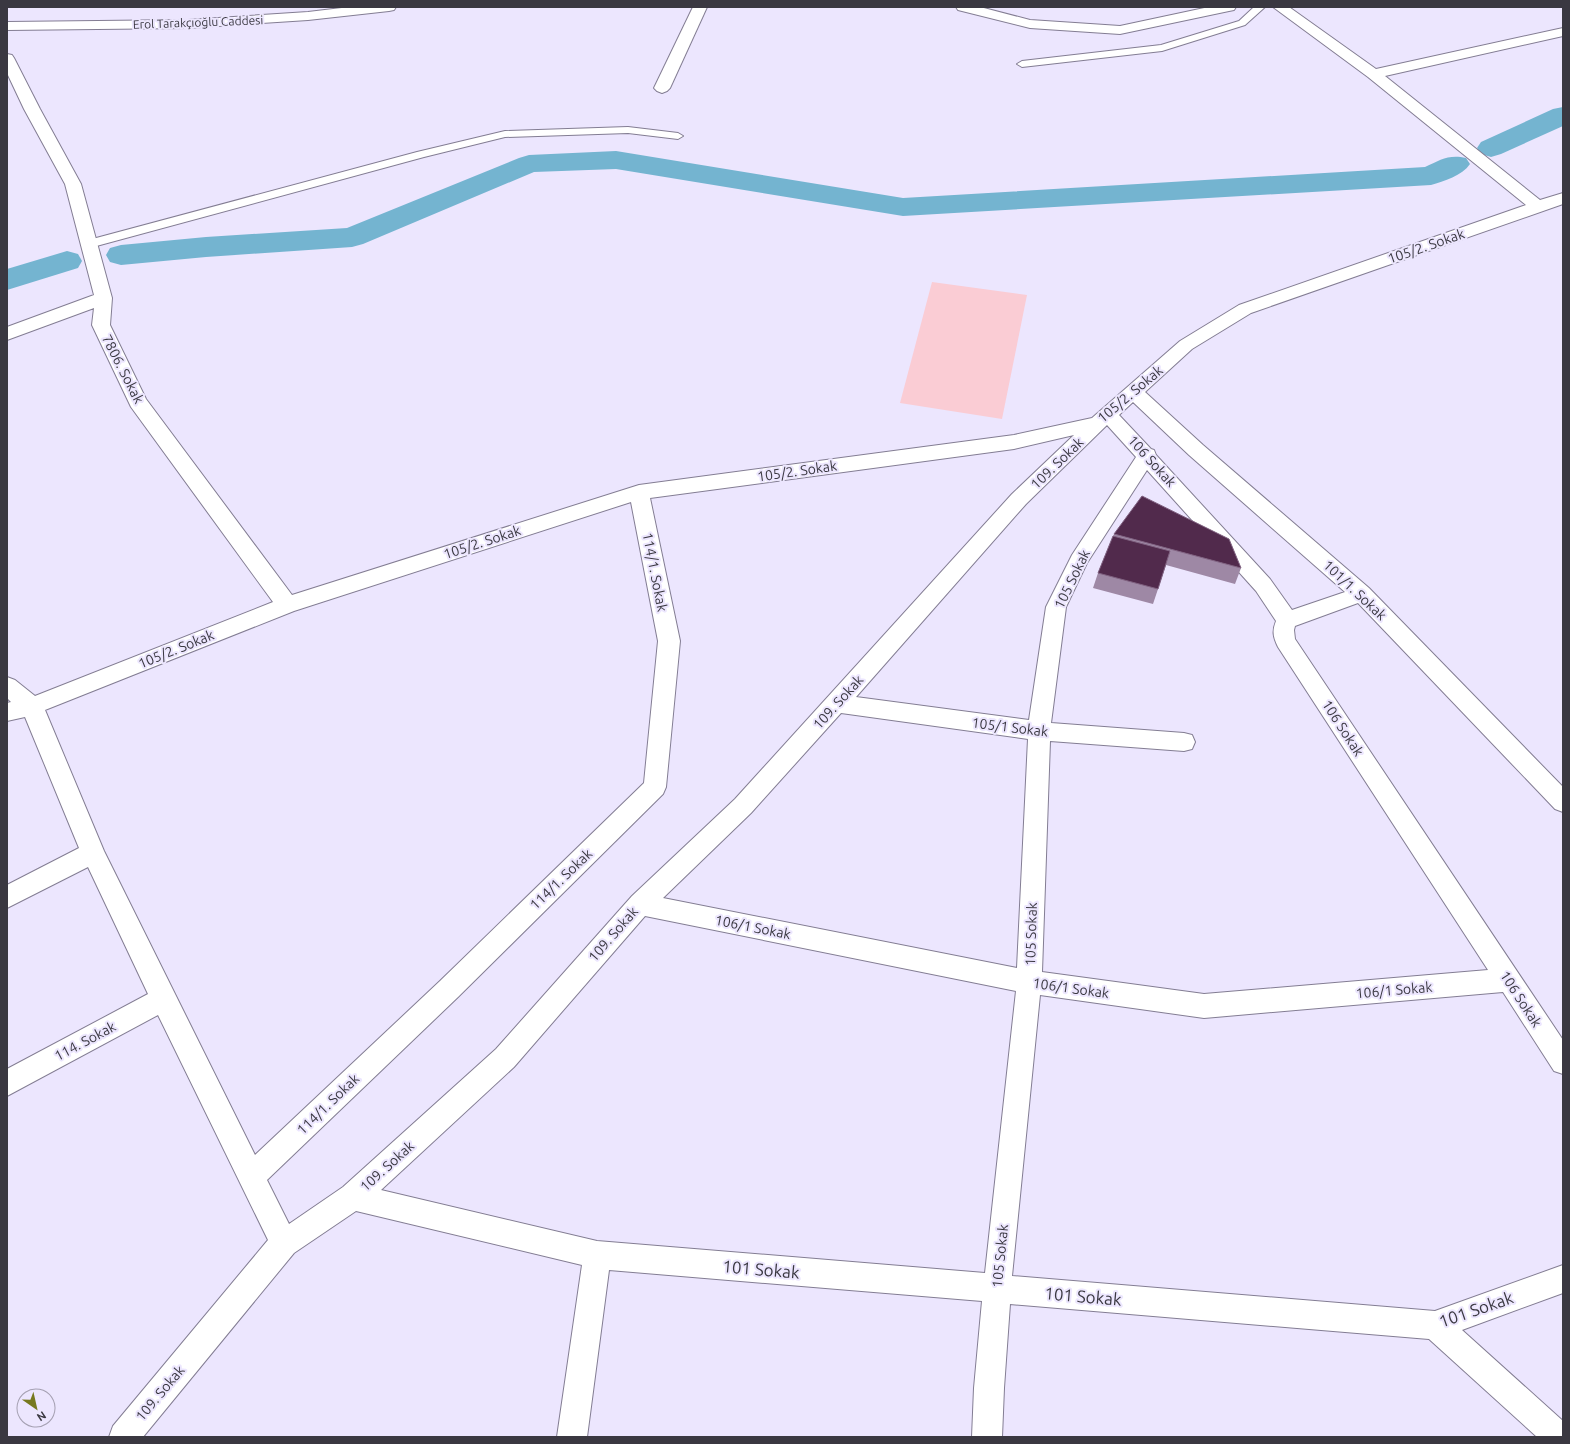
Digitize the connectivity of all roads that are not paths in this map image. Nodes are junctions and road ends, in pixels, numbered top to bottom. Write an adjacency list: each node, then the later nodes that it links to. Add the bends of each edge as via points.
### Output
1 (389, 7): 7 (street, Erol Tarakçıoğlu Caddesi, via 308,16 188,24)
2 (700, 7): 12 (street)
3 (963, 7): 4 (street, via 1030,24 1120,30)
4 (1229, 7)
5 (1260, 7): 10 (lane, via 1242,24 1162,48)
6 (1280, 7): 11 (street)
7 (7, 26)
8 (1563, 32): 11 (street)
9 (7, 58): 16 (street, 7806. Sokak, via 73,184)
10 (1022, 64)
11 (1373, 74): 15 (street)
12 (662, 88)
13 (678, 136): 16 (lane, via 628,130 505,134 421,154)
14 (1563, 198): 15 (street, 105/2. Sokak)
15 (1538, 207): 19 (street, 105/2. Sokak, via 1245,308 1186,345)
16 (89, 244): 17 (street, 7806. Sokak)
17 (103, 298): 18 (street); 24 (street, 7806. Sokak, via 101,325 138,402)
18 (7, 334)
19 (1134, 392): 20 (street, 105/2. Sokak); 23 (street, 101/1. Sokak, via 1196,450)
20 (1103, 419): 21 (street, 106 Sokak); 22 (street, 105/2. Sokak, via 1014,442); 27 (street, 109. Sokak, via 1019,499)
21 (1147, 455): 25 (street, 106 Sokak, via 1263,585); 30 (street, 105 Sokak, via 1079,560 1056,607)
22 (639, 492): 24 (street, 105/2. Sokak); 41 (street, 114/1. Sokak, via 669,641 655,787 449,989)
23 (1362, 594): 25 (street); 32 (street, 101/1. Sokak)
24 (287, 605): 28 (street, 105/2. Sokak)
25 (1287, 620): 36 (street, 106 Sokak, via 1283,630 1285,641)
26 (7, 686): 28 (street)
27 (837, 703): 30 (street, 105/1 Sokak); 35 (street, 109. Sokak, via 743,806)
28 (32, 706): 29 (street, 105/2. Sokak); 33 (street)
29 (7, 712)
30 (1039, 731): 31 (street, 105/1 Sokak); 37 (street, 105 Sokak)
31 (1184, 742)
32 (1563, 802)
33 (94, 853): 34 (street); 38 (street)
34 (7, 897)
35 (640, 904): 37 (street, 106/1 Sokak); 42 (street, 109. Sokak, via 505,1058)
36 (1509, 980): 37 (street, 106/1 Sokak, via 1204,1006); 39 (street, 106 Sokak)
37 (1029, 982): 46 (street, 105 Sokak)
38 (163, 999): 40 (street, 114. Sokak); 41 (street)
39 (1563, 1062)
40 (7, 1083)
41 (251, 1177): 43 (street)
42 (353, 1197): 43 (street, 109. Sokak); 44 (street, 101 Sokak)
43 (284, 1243): 48 (street, 109. Sokak)
44 (596, 1255): 46 (street, 101 Sokak); 49 (street)
45 (1563, 1279): 47 (street, 101 Sokak)
46 (997, 1289): 47 (street, 101 Sokak); 50 (street, 105 Sokak)
47 (1435, 1325): 51 (street)
48 (124, 1437)
49 (572, 1437)
50 (988, 1437)
51 (1559, 1437)

